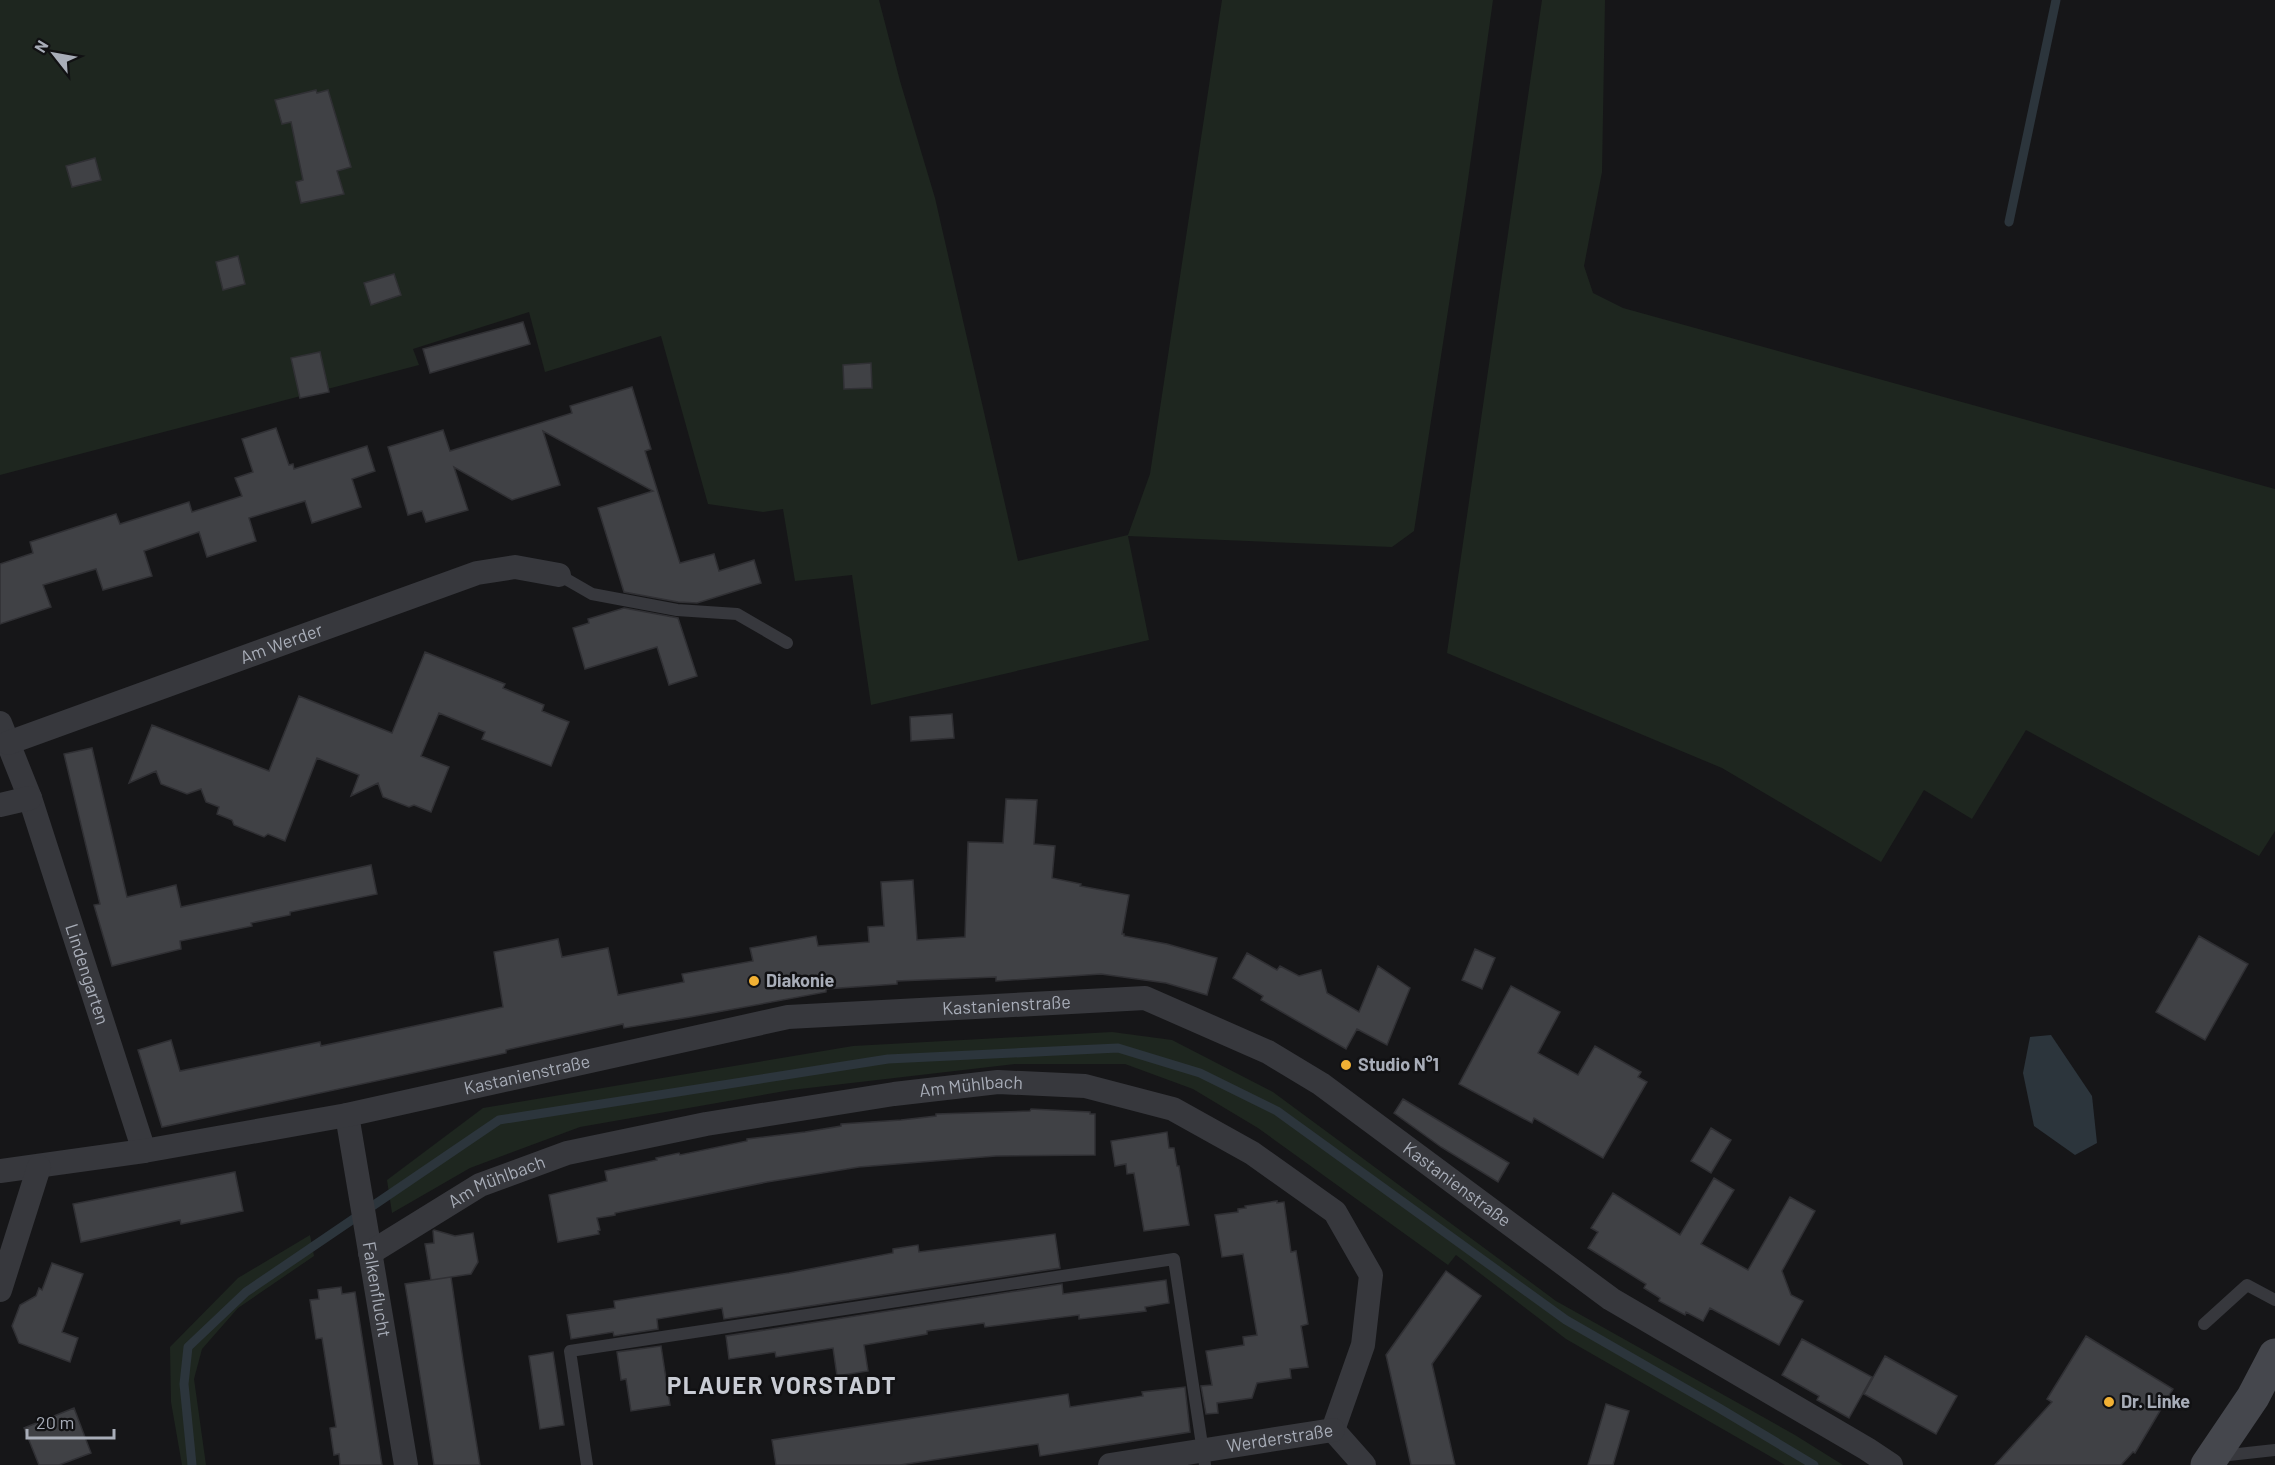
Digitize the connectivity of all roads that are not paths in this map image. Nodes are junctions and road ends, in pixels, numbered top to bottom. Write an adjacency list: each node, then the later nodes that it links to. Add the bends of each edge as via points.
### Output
1 (559, 575): 2 (lane, via 592,594 677,610 737,614); 3 (street, Am Werder, via 515,567 477,573)
2 (787, 643)
3 (4, 733): 4 (street, Lindengarten)
4 (30, 798): 5 (street); 7 (street, Lindengarten)
5 (0, 805)
6 (347, 1115): 7 (street, Kastanienstraße); 10 (street, Falkenflucht); 23 (street, Kastanienstraße, via 788,1017 1145,998 1268,1052 1321,1084 1611,1299)
7 (144, 1151): 8 (street, Kastanienstraße)
8 (39, 1167): 9 (street, Kastanienstraße); 11 (street)
9 (0, 1171)
10 (369, 1244): 15 (street, Am Mühlbach, via 480,1185 567,1153 706,1124 894,1094 998,1082 1085,1086 1173,1109 1252,1153 1335,1212 1371,1275 1363,1345); 19 (street, Falkenflucht)
11 (0, 1290)
12 (2275, 1300): 13 (lane, via 2247,1285)
13 (2204, 1324)
14 (2275, 1355): 18 (main road)
15 (1333, 1430): 17 (street, Werderstraße); 22 (street, Werderstraße)
16 (2275, 1450): 18 (lane)
17 (1204, 1458): 20 (lane, via 1174,1259 570,1351); 21 (street, Werderstraße)
18 (2211, 1461)
19 (406, 1465)
20 (587, 1465)
21 (1110, 1465)
22 (1364, 1465)
23 (1891, 1465)

